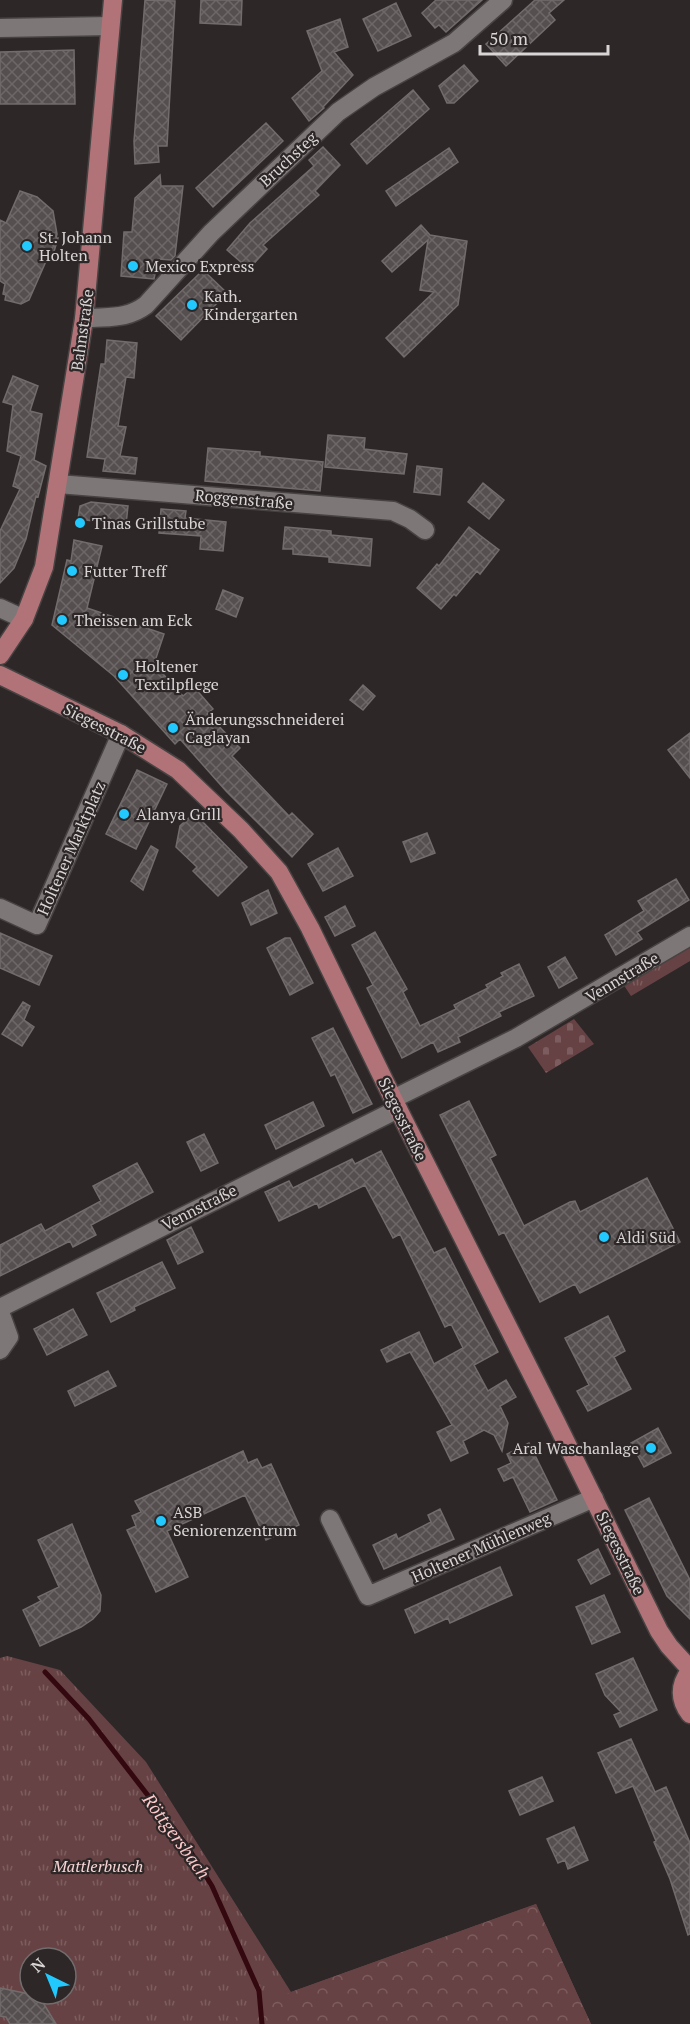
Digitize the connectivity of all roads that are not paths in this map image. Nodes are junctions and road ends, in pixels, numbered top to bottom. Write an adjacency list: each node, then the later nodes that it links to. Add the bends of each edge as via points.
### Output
1 (112, 0): 3 (main road, Bahnstraße)
2 (502, 0): 5 (street, Bruchsteg, via 454,42 338,112 211,232 146,305 127,316)
3 (110, 26): 4 (street); 5 (main road, Bahnstraße)
4 (0, 28)
5 (84, 319): 6 (main road, Bahnstraße)
6 (58, 484): 7 (street, Roggenstraße, via 393,511); 9 (main road, Bahnstraße, via 44,567)
7 (425, 530)
8 (0, 608): 9 (street)
9 (24, 619): 10 (main road, Bahnstraße)
10 (0, 655)
11 (0, 675): 12 (main road, Siegesstraße)
12 (121, 734): 13 (street, Holtener Marktplatz, via 37,925); 15 (main road, Siegesstraße, via 178,770 279,872)
13 (0, 908)
14 (690, 936): 15 (street, Vennstraße)
15 (396, 1104): 16 (street, Vennstraße); 18 (main road, Siegesstraße)
16 (0, 1310): 17 (street, via 9,1337)
17 (0, 1350)
18 (594, 1498): 19 (street, Holtener Mühlenweg, via 368,1596); 20 (main road, Siegesstraße, via 661,1635)
19 (330, 1519)
20 (690, 1670): 21 (main road, via 681,1693)
21 (690, 1714)

